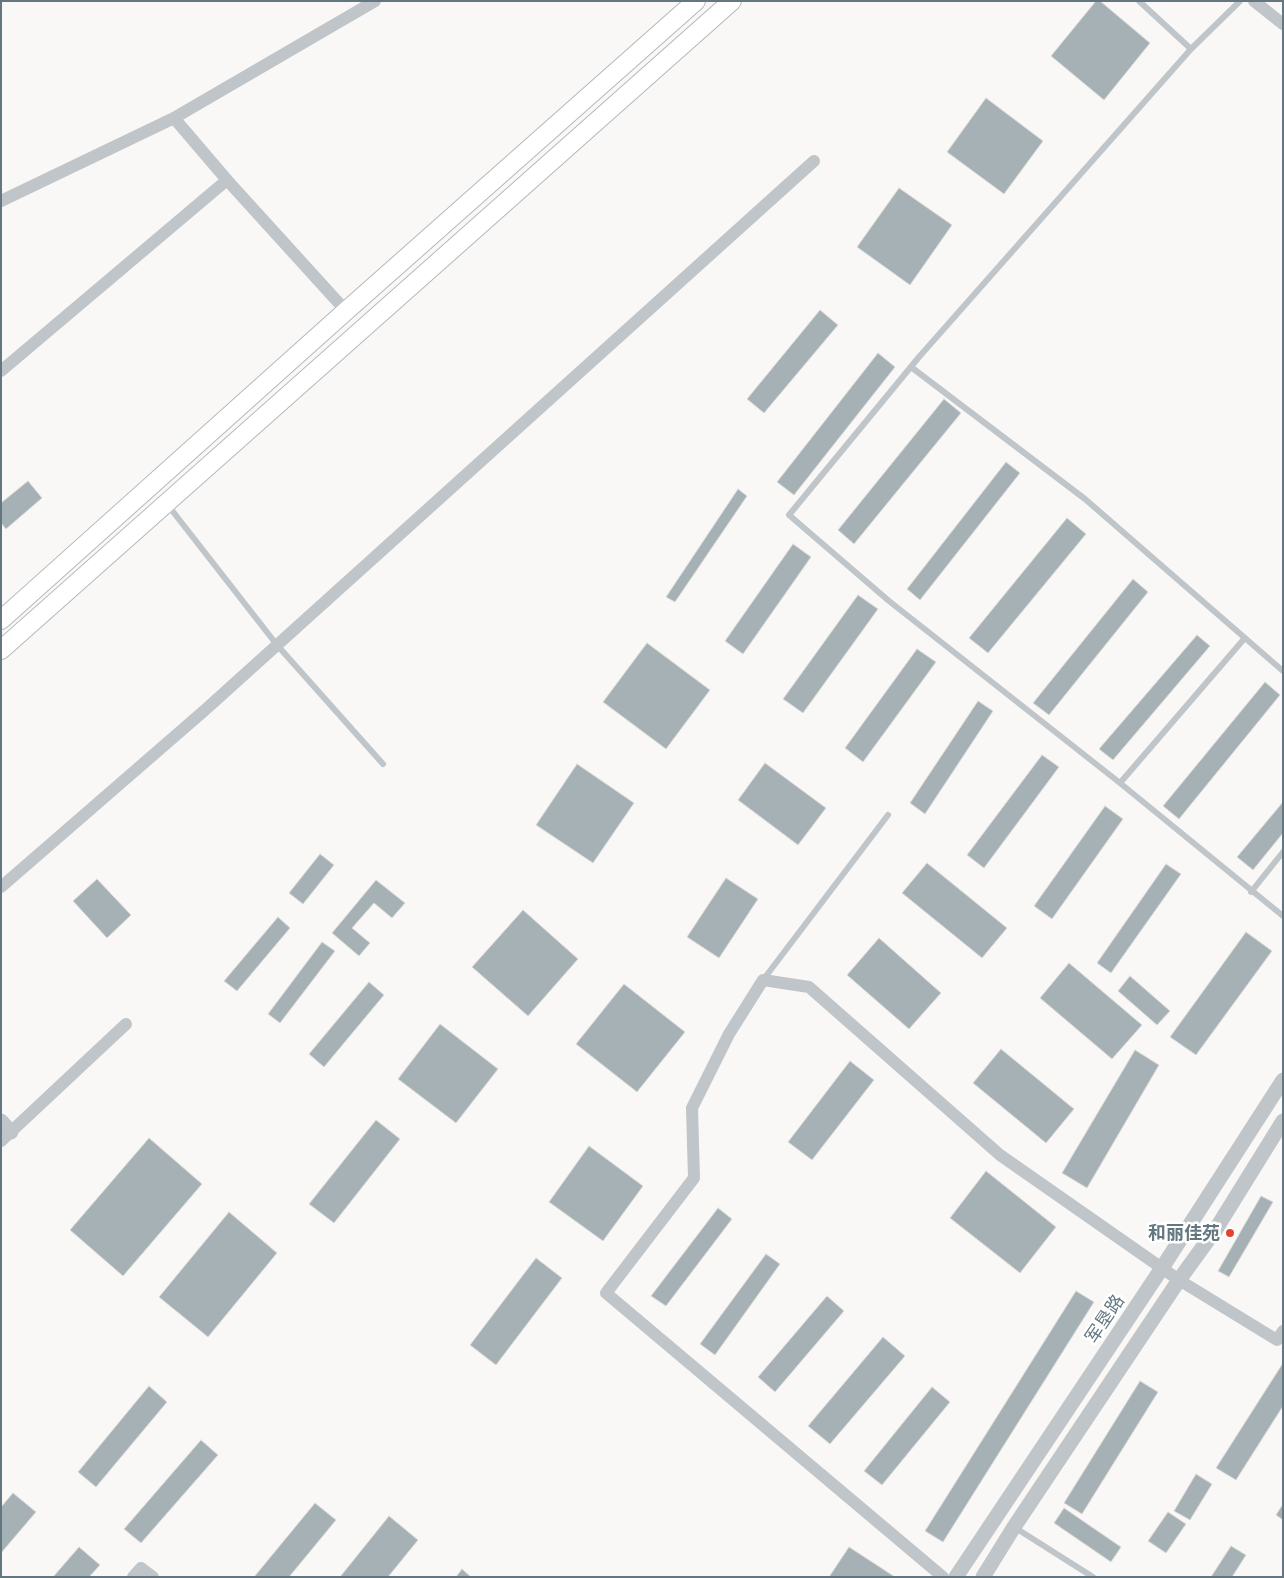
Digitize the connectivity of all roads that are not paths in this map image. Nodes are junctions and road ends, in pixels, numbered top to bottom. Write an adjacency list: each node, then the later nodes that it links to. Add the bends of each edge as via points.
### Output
1 (375, 1): 9 (street)
2 (696, 1): 13 (main road)
3 (732, 1): 16 (main road)
4 (1139, 1): 8 (lane)
5 (1240, 1): 8 (lane)
6 (1254, 1): 7 (street)
7 (1283, 24)
8 (1190, 49): 14 (lane)
9 (174, 118): 11 (street); 12 (street)
10 (814, 162): 19 (street)
11 (227, 180): 13 (street); 15 (street)
12 (1, 201)
13 (346, 311): 17 (main road)
14 (911, 367): 18 (lane, via 1085,499); 23 (lane, via 788,515 888,601)
15 (1, 371)
16 (167, 504): 19 (lane); 20 (main road)
17 (1, 620)
18 (1244, 639): 21 (lane); 23 (lane)
19 (277, 645): 22 (lane); 26 (street)
20 (1, 650)
21 (1283, 671)
22 (383, 764)
23 (1120, 783): 27 (lane)
24 (888, 815): 29 (lane)
25 (1283, 852): 27 (lane)
26 (1, 887)
27 (1251, 892): 28 (lane)
28 (1283, 916)
29 (763, 980): 34 (street, via 809,987 1000,1155); 40 (street, via 729,1034 692,1108 694,1178 606,1293)
30 (126, 1024): 33 (street)
31 (1283, 1080): 34 (street, 军垦路)
32 (1283, 1121): 35 (street, via 1216,1229)
33 (4, 1131)
34 (1162, 1268): 35 (street); 41 (street, 军垦路)
35 (1179, 1280): 36 (street, via 1277,1340); 37 (street)
36 (1283, 1330)
37 (1014, 1527): 42 (street); 43 (lane)
38 (133, 1577): 39 (street, via 141,1568)
39 (152, 1577)
40 (943, 1577)
41 (956, 1577)
42 (983, 1577)
43 (1093, 1577)

